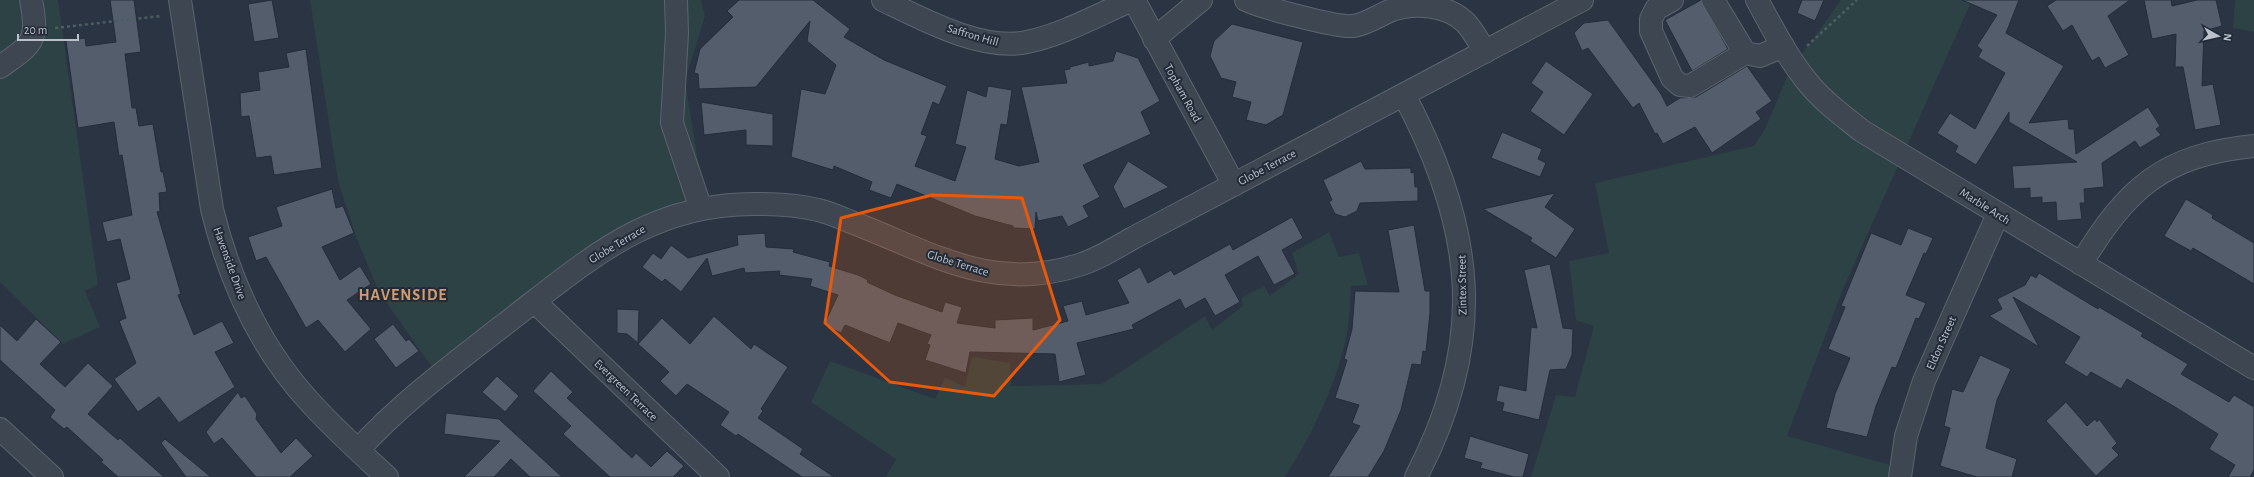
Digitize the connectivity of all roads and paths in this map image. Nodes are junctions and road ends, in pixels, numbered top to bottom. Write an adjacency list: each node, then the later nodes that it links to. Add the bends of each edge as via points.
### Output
1 (31, 0): 14 (street)
2 (676, 0): 23 (street, via 677,33 672,123)
3 (883, 0): 4 (street, Saffron Hill, via 970,37 996,44 1010,44 1027,42 1070,28)
4 (1133, 0): 15 (street, Topham Road)
5 (1201, 0): 15 (street)
6 (1246, 0): 16 (street, via 1351,26 1393,10 1433,6 1454,14 1465,22)
7 (1582, 0): 13 (street, Globe Terrace)
8 (1672, 0): 17 (street, via 1656,9 1651,19 1651,31 1672,78 1680,85 1690,86)
9 (1713, 0): 17 (street)
10 (1757, 0): 18 (street, Marble Arch)
11 (1857, 0): 18 (path)
12 (180, 7): 14 (path); 29 (street, Havenside Drive, via 212,209 219,238 241,297 278,361 308,400)
13 (1552, 7): 16 (street, Globe Terrace)
14 (36, 31): 19 (street, via 29,45)
15 (1154, 39): 22 (street, Topham Road)
16 (1485, 52): 20 (street, Globe Terrace)
17 (1745, 52): 18 (street, via 1760,56)
18 (1786, 52): 24 (street, Marble Arch, via 1806,80 1832,108 1862,131)
19 (0, 67)
20 (1404, 95): 22 (street, Globe Terrace); 33 (street, Zintex Street, via 1422,129 1452,207 1461,247 1464,299 1462,340 1455,382 1434,442)
21 (2254, 146): 25 (street, via 2196,156 2163,170 2136,190 2112,217)
22 (1234, 185): 23 (street, Globe Terrace, via 1083,264 1041,274 1019,275 992,274 959,265 818,210 788,204 736,203)
23 (701, 209): 26 (street, Globe Terrace, via 670,217 637,230 584,264)
24 (1998, 214): 25 (street, Marble Arch); 34 (street, Eldon Street, via 1924,381 1906,436)
25 (2081, 264): 27 (street, Marble Arch)
26 (534, 302): 29 (street, Globe Terrace, via 414,396); 32 (street, Evergreen Terrace)
27 (2254, 368)
28 (0, 428): 30 (street)
29 (358, 450): 31 (street, Havenside Drive)
30 (52, 477)
31 (387, 477)
32 (718, 477)
33 (1416, 477)
34 (1900, 477)

